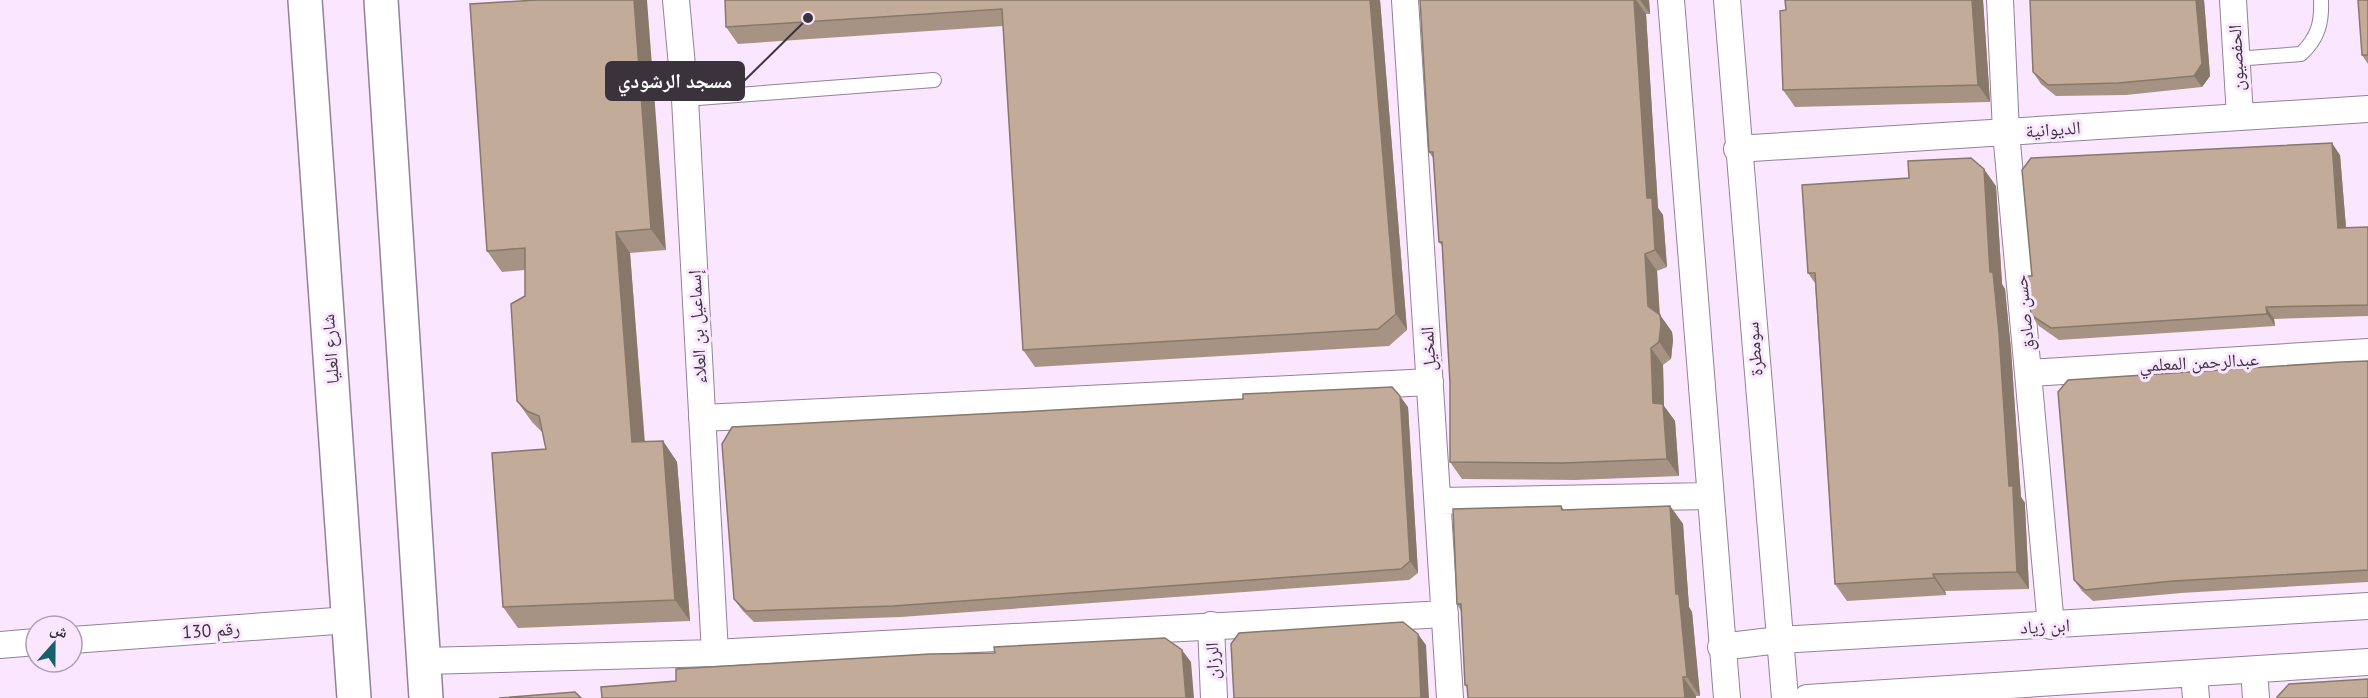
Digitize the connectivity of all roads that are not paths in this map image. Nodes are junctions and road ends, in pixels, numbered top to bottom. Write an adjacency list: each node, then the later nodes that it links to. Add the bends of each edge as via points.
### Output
1 (305, 0): 25 (main road, شارع العليا)
2 (381, 0): 34 (main road)
3 (676, 0): 12 (street, إسماعيل بن العلاء)
4 (1405, 0): 19 (street, المخيل)
5 (1671, 0): 21 (street)
6 (1727, 0): 16 (street, سومطرة)
7 (2000, 0): 15 (street, حسن صادق)
8 (2233, 0): 10 (street, الحفصيون)
9 (2320, 0): 10 (lane, via 2322,20 2318,33 2301,54)
10 (2235, 59): 14 (street, الحفصيون)
11 (934, 80): 12 (lane)
12 (685, 99): 20 (street, إسماعيل بن العلاء)
13 (2368, 109): 14 (street, الديوانية)
14 (2240, 117): 15 (street, الديوانية)
15 (2006, 132): 16 (street, الديوانية); 18 (street, حسن صادق)
16 (1737, 149): 29 (street, سومطرة)
17 (2368, 352): 18 (street, عبدالرحمن المعلمي)
18 (2030, 373): 27 (street, حسن صادق)
19 (1430, 382): 20 (street); 22 (street, المخيل)
20 (702, 418): 33 (street, إسماعيل بن العلاء)
21 (1710, 496): 22 (street); 32 (street)
22 (1439, 501): 24 (street, المخيل)
23 (2368, 606): 27 (street, ابن زياد)
24 (1445, 614): 26 (street); 41 (street, المخيل)
25 (349, 620): 28 (street, رقم 130); 38 (main road, شارع العليا)
26 (1210, 625): 33 (street); 40 (street, الرزان)
27 (2051, 626): 29 (street, ابن زياد)
28 (84, 639)
29 (1779, 640): 32 (street, ابن زياد); 43 (street, سومطرة)
30 (24, 643): 31 (street)
31 (0, 645)
32 (1721, 647): 42 (street)
33 (715, 653): 34 (street)
34 (424, 661): 39 (main road)
35 (2368, 662): 36 (street)
36 (2254, 670): 37 (street); 45 (street)
37 (2195, 686): 44 (street)
38 (354, 698)
39 (426, 698)
40 (1214, 698)
41 (1450, 698)
42 (1727, 698)
43 (1785, 698)
44 (1808, 698)
45 (2256, 698)

